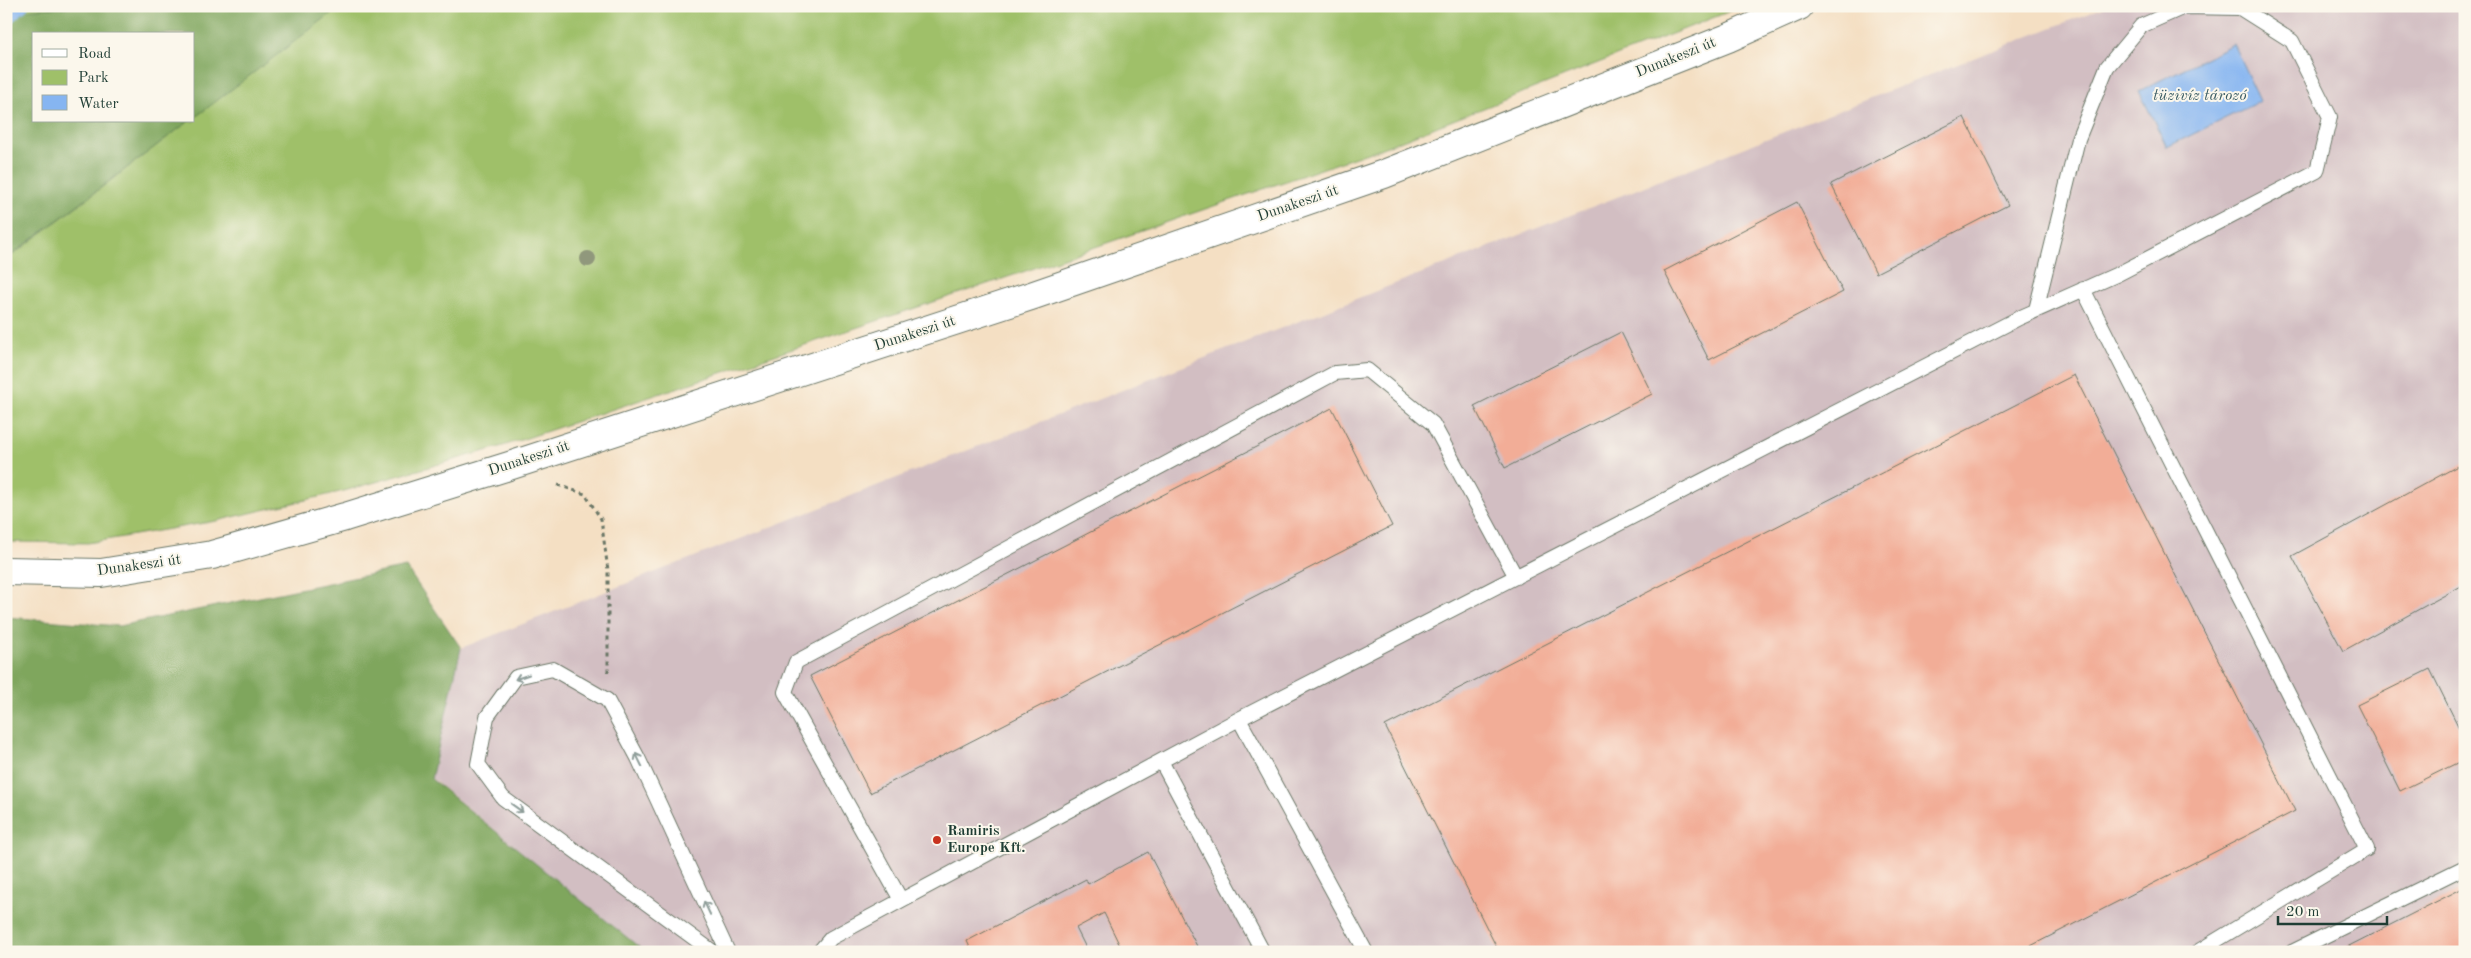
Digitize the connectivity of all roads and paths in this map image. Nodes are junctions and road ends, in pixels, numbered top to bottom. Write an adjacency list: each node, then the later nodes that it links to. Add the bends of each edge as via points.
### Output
1 (1799, 6): 5 (street, Dunakeszi út, via 1728,38 1384,174 1031,296 510,466 212,555 101,573)
2 (2083, 289): 3 (lane); 3 (lane, via 2317,171 2330,117 2292,42 2240,8 2184,7 2140,26 2107,67 2078,139); 17 (lane, via 2367,849)
3 (2036, 310): 6 (lane)
4 (557, 484): 7 (path, via 585,494 601,519 608,570)
5 (6, 571)
6 (1516, 577): 8 (lane); 11 (lane, via 1433,424 1367,370 1335,373 796,662 786,692)
7 (608, 700): 12 (lane, one-way to 12, via 553,669 516,677 487,716 478,764 503,798); 13 (lane, one-way to 7)
8 (1239, 719): 9 (lane); 16 (lane)
9 (1161, 761): 11 (lane); 15 (lane)
10 (2465, 867): 18 (lane)
11 (901, 900): 14 (lane, via 831,938)
12 (713, 952)
13 (728, 952)
14 (820, 952)
15 (1264, 952)
16 (1366, 952)
17 (2197, 952)
18 (2292, 952)

